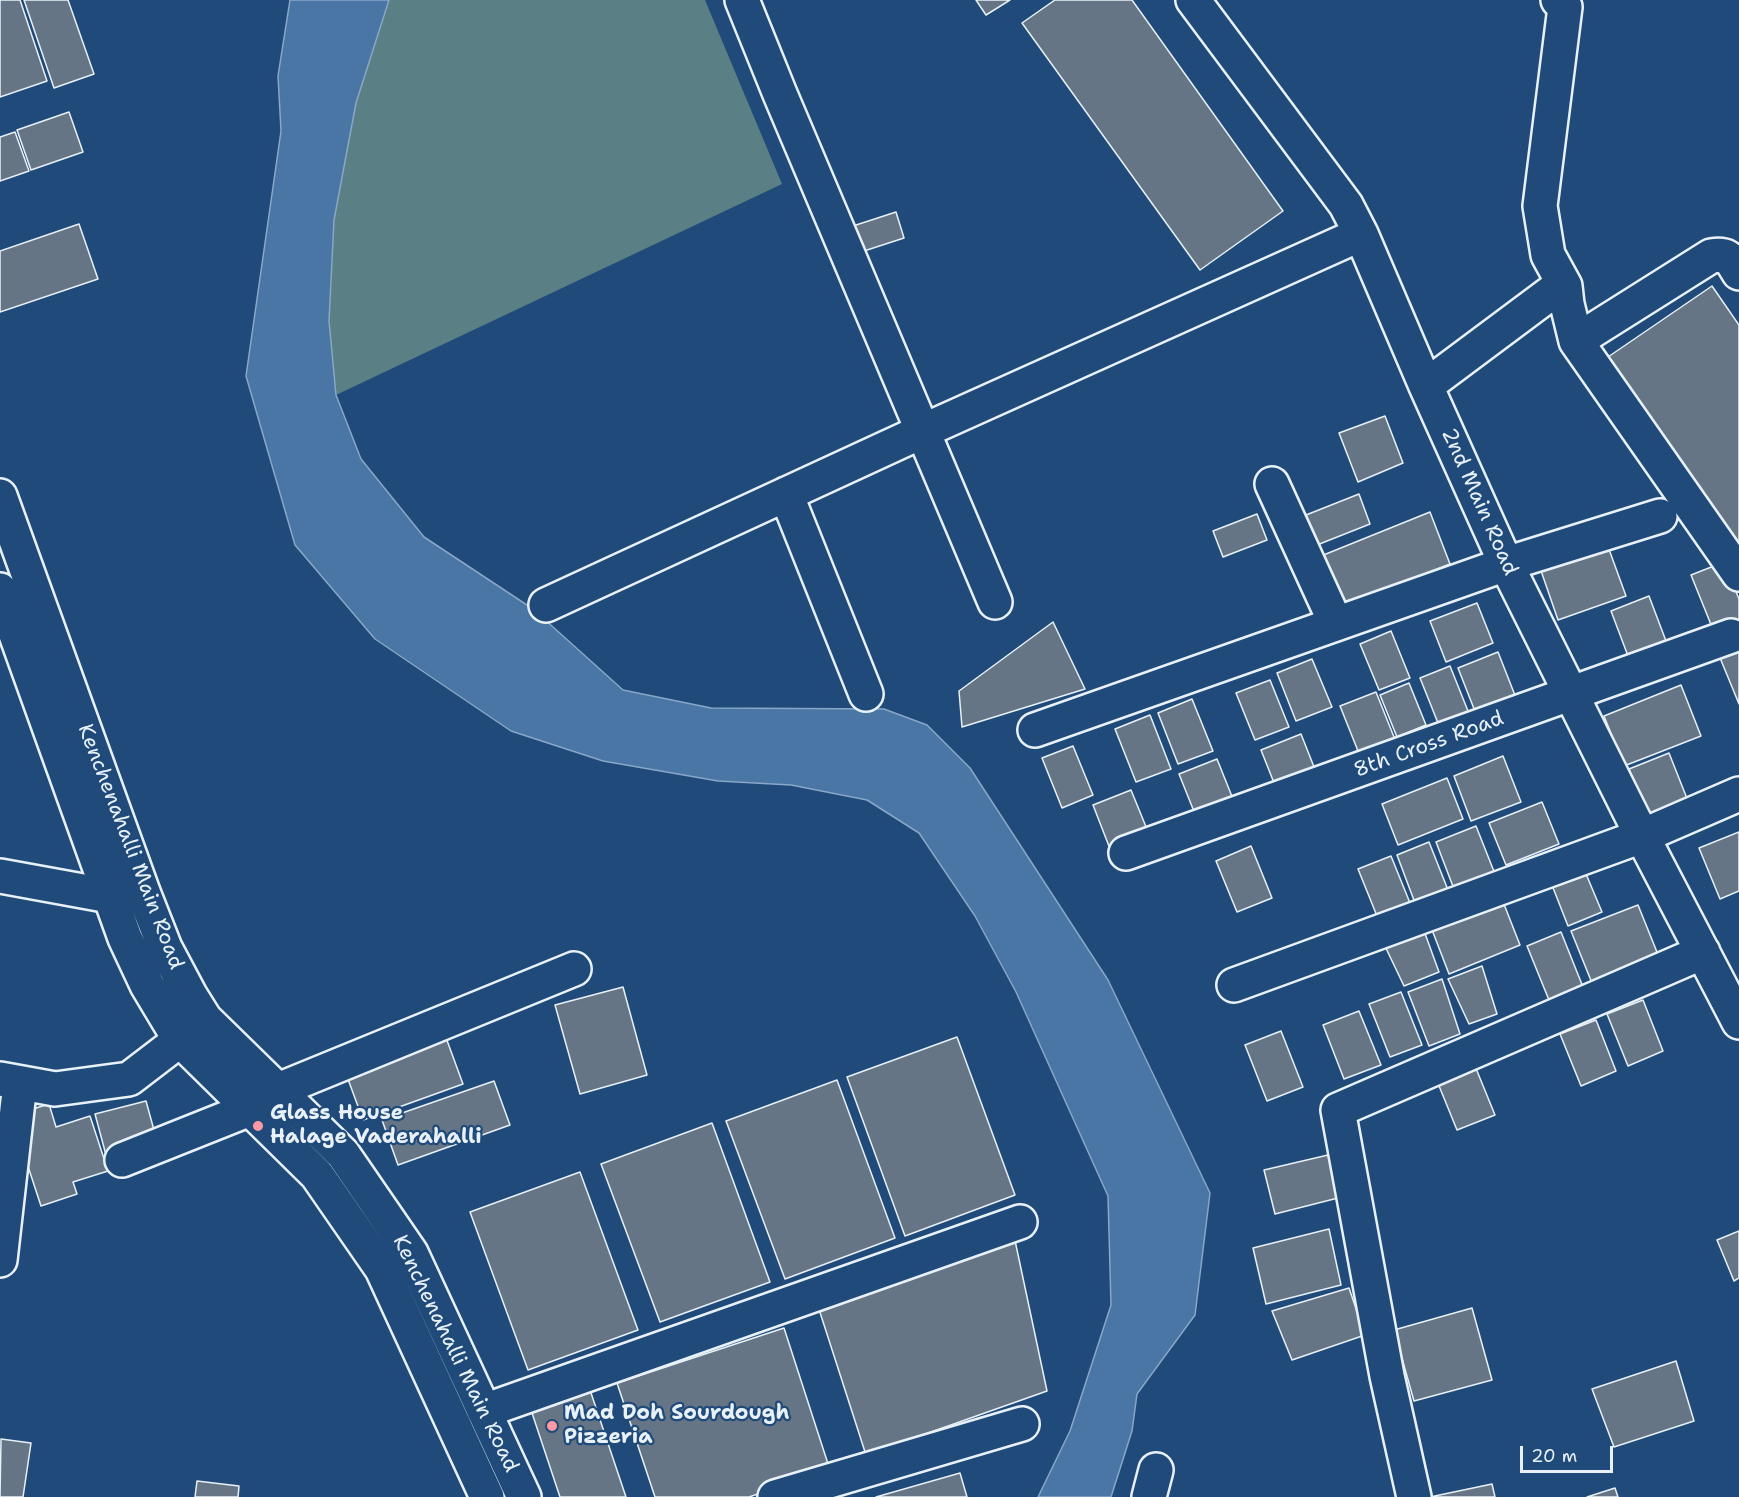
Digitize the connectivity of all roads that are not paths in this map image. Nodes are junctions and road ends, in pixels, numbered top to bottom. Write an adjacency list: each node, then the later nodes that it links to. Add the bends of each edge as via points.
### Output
1 (742, 0): 9 (street)
2 (1193, 0): 4 (street, 2nd Main Road, via 1346,205)
3 (1558, 0): 6 (street, via 1565,7 1540,206 1548,255)
4 (1361, 234): 8 (street, 2nd Main Road); 9 (street)
5 (1739, 273): 7 (street, via 1730,258 1722,254 1711,256)
6 (1565, 286): 7 (street); 8 (street)
7 (1576, 341): 15 (street)
8 (1426, 386): 14 (street, 2nd Main Road)
9 (923, 430): 11 (street); 17 (street)
10 (1272, 484): 19 (street)
11 (786, 494): 18 (street); 21 (street)
12 (0, 496): 28 (street, Kenchenahalli Main Road)
13 (1660, 516): 14 (street)
14 (1506, 564): 19 (street); 22 (street, 2nd Main Road)
15 (1739, 574)
16 (0, 590): 29 (street, Kenchenahalli Main Road)
17 (995, 602)
18 (546, 604)
19 (1336, 624): 23 (street)
20 (1731, 636): 22 (street, 8th Cross Road)
21 (866, 694)
22 (1571, 694): 25 (street, 2nd Main Road); 26 (street, 8th Cross Road)
23 (1035, 730)
24 (1739, 794): 25 (street)
25 (1642, 836): 30 (street, 2nd Main Road); 33 (street)
26 (1126, 853)
27 (0, 876): 29 (street)
28 (143, 892): 29 (street); 37 (street, Kenchenahalli Main Road, via 165,948 205,1019)
29 (110, 896): 35 (street, Kenchenahalli Main Road, via 143,978)
30 (1703, 952): 32 (street, 2nd Main Road); 47 (street, via 1338,1110 1387,1376)
31 (574, 969): 37 (street)
32 (1730, 982): 34 (street, 2nd Main Road)
33 (1234, 985)
34 (1739, 1022)
35 (180, 1040): 36 (street, via 129,1079 55,1089); 38 (street, Kenchenahalli Main Road)
36 (10, 1081): 41 (street)
37 (278, 1090): 42 (street, Kenchenahalli Main Road, via 343,1154 411,1253)
38 (250, 1109): 39 (street); 44 (street, Kenchenahalli Main Road, via 317,1175 382,1269)
39 (122, 1160)
40 (1020, 1222): 42 (street)
41 (0, 1260)
42 (484, 1411): 45 (street, Kenchenahalli Main Road)
43 (1022, 1424): 46 (street)
44 (487, 1497)
45 (524, 1497)
46 (775, 1497)
47 (1414, 1497)

